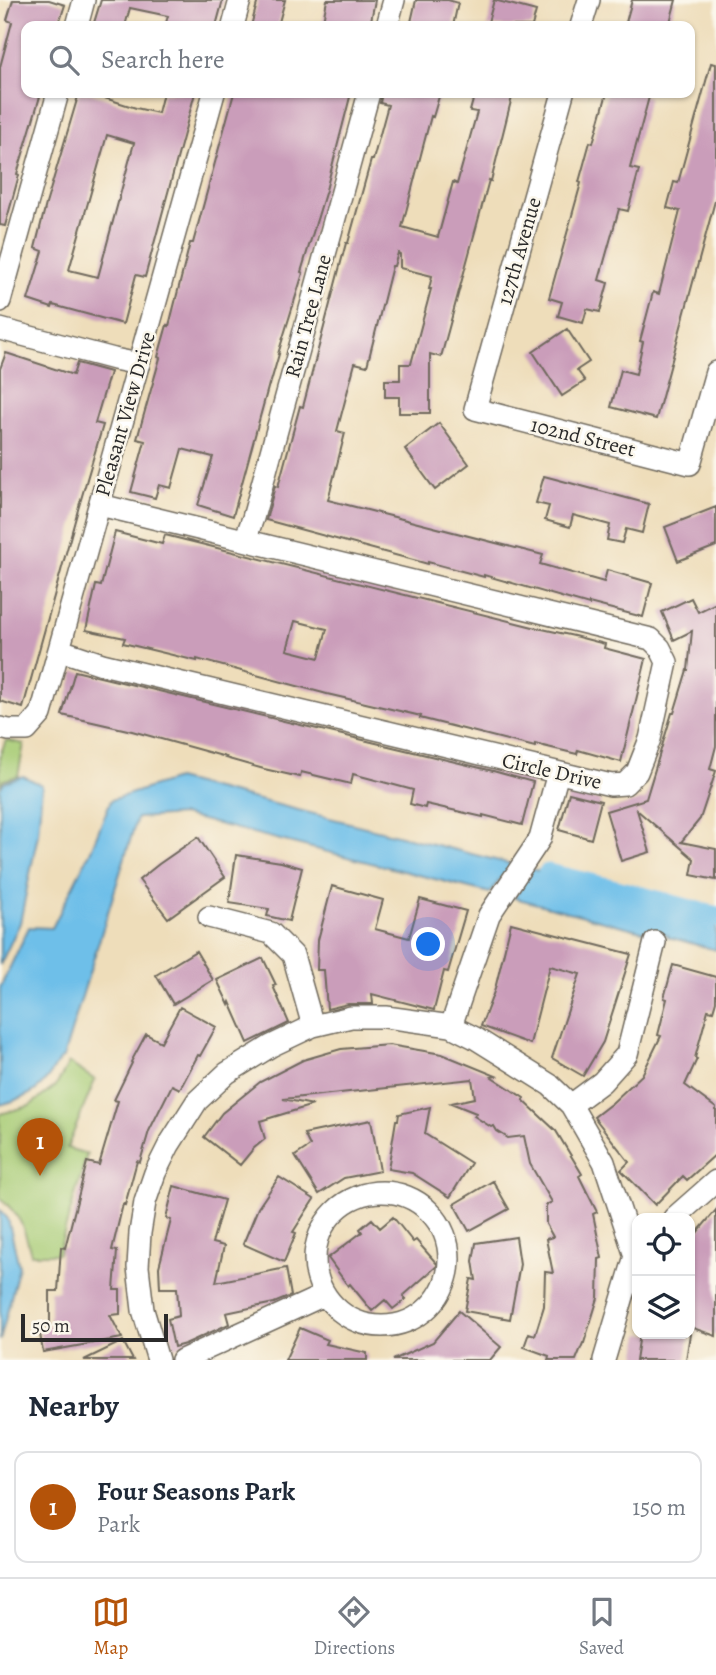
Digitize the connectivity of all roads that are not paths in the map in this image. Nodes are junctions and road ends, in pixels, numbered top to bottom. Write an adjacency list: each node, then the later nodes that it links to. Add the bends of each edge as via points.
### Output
1 (84, 0): 5 (street)
2 (240, 0): 6 (street)
3 (394, 0): 7 (street)
4 (589, 0): 8 (street)
5 (78, 21)
6 (234, 21)
7 (388, 21)
8 (583, 21)
9 (56, 98): 13 (street)
10 (213, 98): 16 (street, Pleasant View Drive)
11 (368, 98): 20 (street, Rain Tree Lane)
12 (562, 98): 18 (street, 127th Avenue)
13 (9, 233): 14 (street)
14 (0, 301)
15 (0, 329): 16 (street)
16 (139, 364): 19 (street, Pleasant View Drive)
17 (716, 372): 18 (street, 102nd Street, via 690,464)
18 (475, 409)
19 (100, 505): 20 (street, Circle Drive); 21 (street, Pleasant View Drive)
20 (245, 540): 23 (street, Circle Drive, via 651,639 667,662 638,772 625,784 611,785)
21 (60, 650): 22 (street, Pleasant View Drive, via 41,714 27,730); 23 (street, Circle Drive, via 102,664)
22 (0, 728)
23 (558, 773): 27 (street, via 541,839 489,915)
24 (209, 918): 26 (street, via 271,933 293,955)
25 (655, 942): 28 (street, via 627,1055)
26 (313, 1026): 27 (street, via 351,1017 386,1017); 34 (street, via 227,1073 197,1101 155,1173 145,1202 138,1267 143,1310)
27 (451, 1026): 28 (street, via 550,1085)
28 (571, 1105): 31 (street, via 604,1162)
29 (716, 1181): 30 (street)
30 (680, 1213)
31 (632, 1243)
32 (632, 1268): 36 (street)
33 (324, 1295): 33 (street, via 346,1318 382,1327 411,1321 435,1302 450,1267 444,1229 424,1205 393,1191 360,1194 335,1209 320,1230 313,1260); 35 (street)
34 (159, 1360)
35 (182, 1360)
36 (604, 1360)

